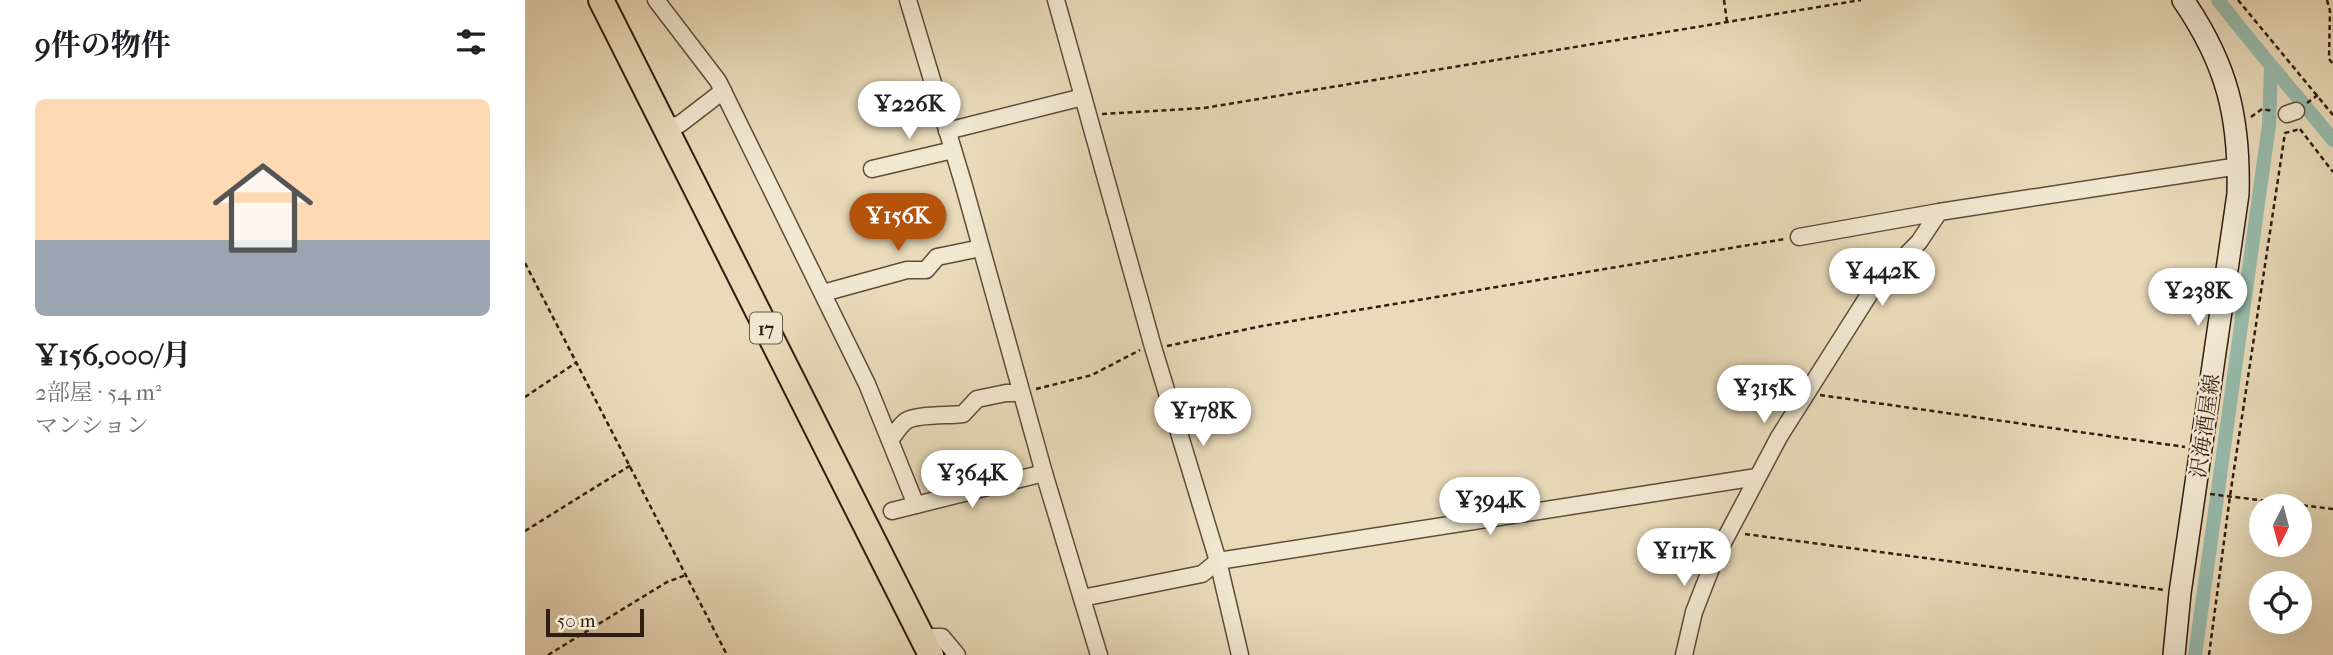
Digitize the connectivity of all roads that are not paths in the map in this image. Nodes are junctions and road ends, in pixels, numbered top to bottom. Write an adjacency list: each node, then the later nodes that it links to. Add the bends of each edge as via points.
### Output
1 (601, 0): 8 (main road, 17)
2 (656, 0): 6 (street)
3 (908, 0): 9 (street)
4 (1056, 0): 7 (street)
5 (2183, 0): 11 (main road, 沢海酒屋線, via 2204,30 2225,77)
6 (723, 91): 8 (street, via 680,124); 16 (street)
7 (1083, 97): 9 (street); 23 (street)
8 (665, 128): 25 (main road, 17)
9 (947, 131): 10 (street)
10 (953, 150): 12 (street); 15 (street)
11 (2239, 166): 13 (street); 30 (main road, 沢海酒屋線)
12 (872, 169)
13 (1939, 212): 14 (street); 20 (street, via 1919,242 1872,290)
14 (1798, 237)
15 (981, 248): 16 (street, via 937,257 926,270 908,270); 17 (street)
16 (823, 293): 18 (street)
17 (1021, 393): 18 (street, via 977,399 963,414 906,421); 19 (street)
18 (891, 439): 21 (street)
19 (1044, 473): 21 (street); 24 (street)
20 (1757, 477): 23 (street); 29 (street, via 1715,558 1694,612)
21 (916, 505): 22 (street)
22 (892, 512)
23 (1218, 561): 24 (street, via 1202,575); 28 (street)
24 (1082, 598): 27 (street)
25 (926, 646): 26 (street, via 942,637)
26 (957, 655)
27 (1099, 655)
28 (1240, 655)
29 (1684, 655)
30 (2174, 655)

